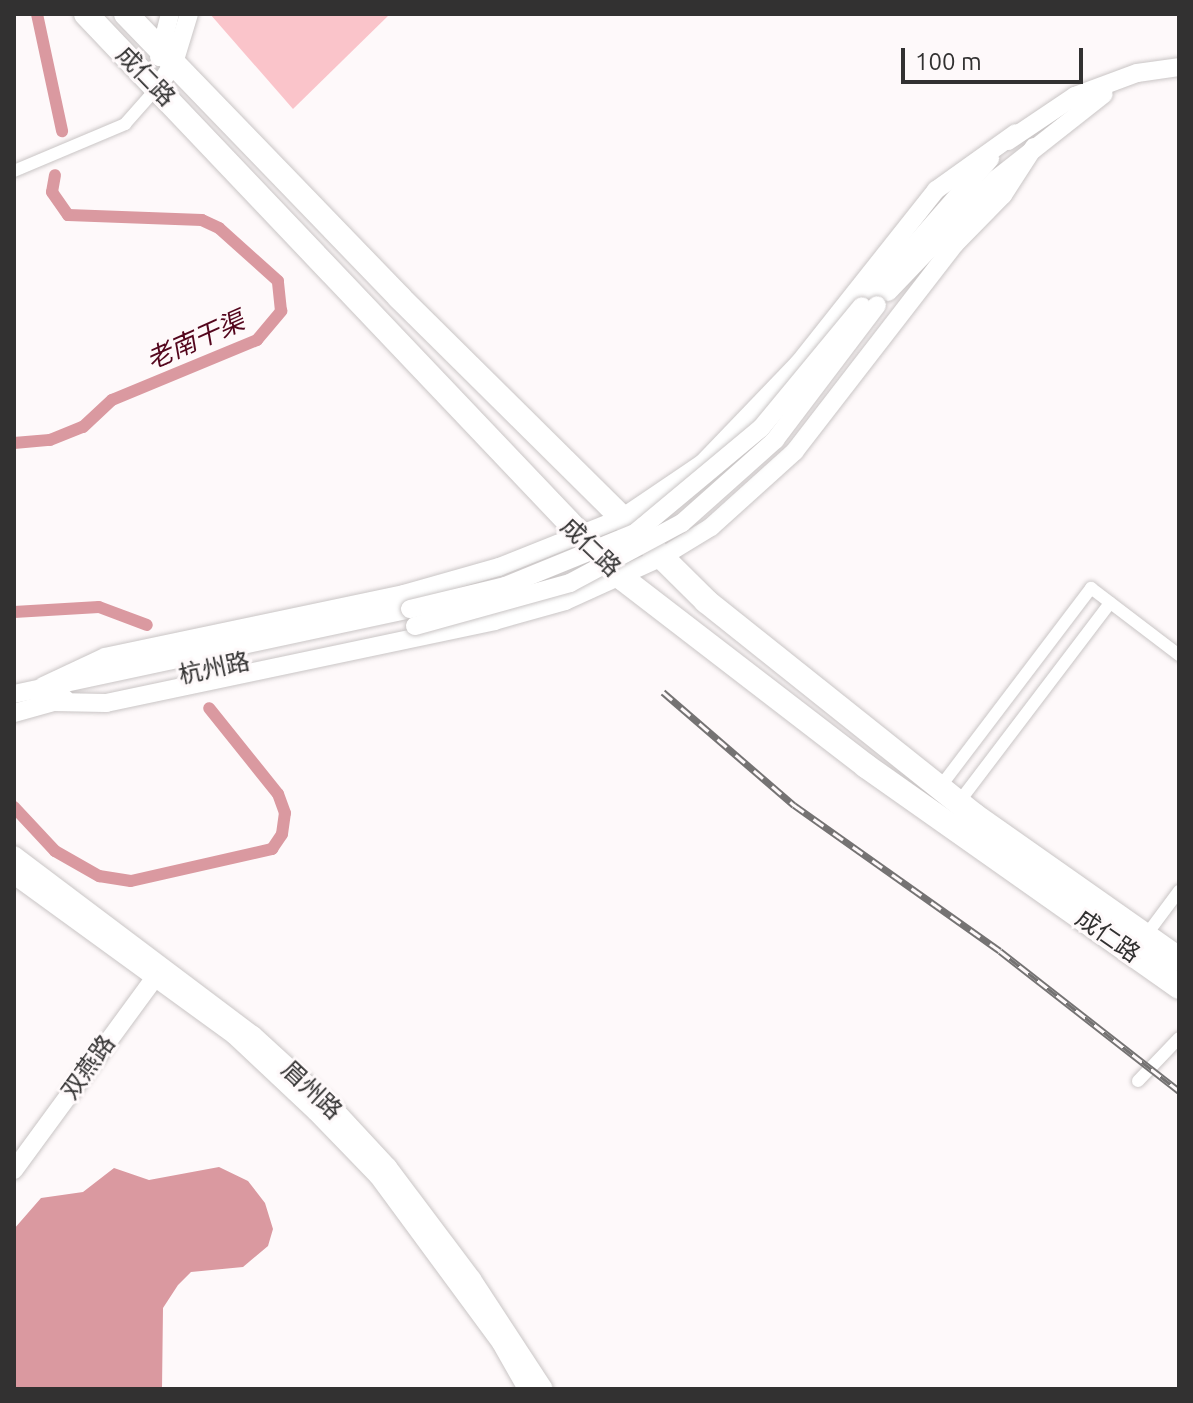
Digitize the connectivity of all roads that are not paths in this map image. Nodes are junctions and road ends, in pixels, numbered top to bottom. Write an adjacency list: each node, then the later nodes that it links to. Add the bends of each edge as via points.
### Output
1 (86, 14): 8 (highway, 成仁路)
2 (126, 14): 5 (highway, 成仁路)
3 (170, 14): 5 (main road)
4 (189, 14): 5 (main road)
5 (167, 55): 8 (main road); 13 (highway, 成仁路)
6 (1179, 67): 7 (main road)
7 (1137, 73): 9 (main road, via 1075,96); 10 (main road, via 1070,115)
8 (157, 88): 11 (street, via 125,124); 14 (highway, 成仁路)
9 (1016, 133): 12 (main road, via 925,227); 13 (main road, via 936,190 799,363 713,454)
10 (1034, 147): 12 (main road); 15 (main road, via 1003,195 955,244 795,451 711,527)
11 (14, 171)
12 (873, 301): 20 (main road, 杭州路, bridge, via 775,440 671,530 570,583)
13 (622, 518): 14 (main road); 15 (highway, 成仁路)
14 (580, 539): 16 (highway, 成仁路); 20 (main road, via 404,594 105,657)
15 (660, 558): 16 (main road); 22 (highway, 成仁路)
16 (622, 578): 20 (main road, via 565,601 417,638 106,703); 26 (highway, 成仁路, via 866,766)
17 (1110, 603): 18 (street); 22 (street); 22 (street, via 1091,588)
18 (1179, 655)
19 (14, 694): 20 (main road, 杭州路)
20 (49, 694): 21 (main road, 杭州路)
21 (14, 713)
22 (949, 794): 26 (highway, 成仁路)
23 (14, 855): 28 (main road, 眉州路)
24 (14, 875): 28 (main road)
25 (1179, 891): 26 (street)
26 (1140, 945): 27 (highway, 成仁路); 29 (highway, 成仁路)
27 (1179, 959)
28 (159, 971): 32 (main road, 双燕路); 33 (main road, via 234,1035 378,1176 501,1343); 34 (main road, 眉州路, via 253,1035 388,1167 516,1341)
29 (1179, 987)
30 (1179, 1038): 31 (street)
31 (1138, 1081)
32 (14, 1170)
33 (527, 1389)
34 (544, 1389)

